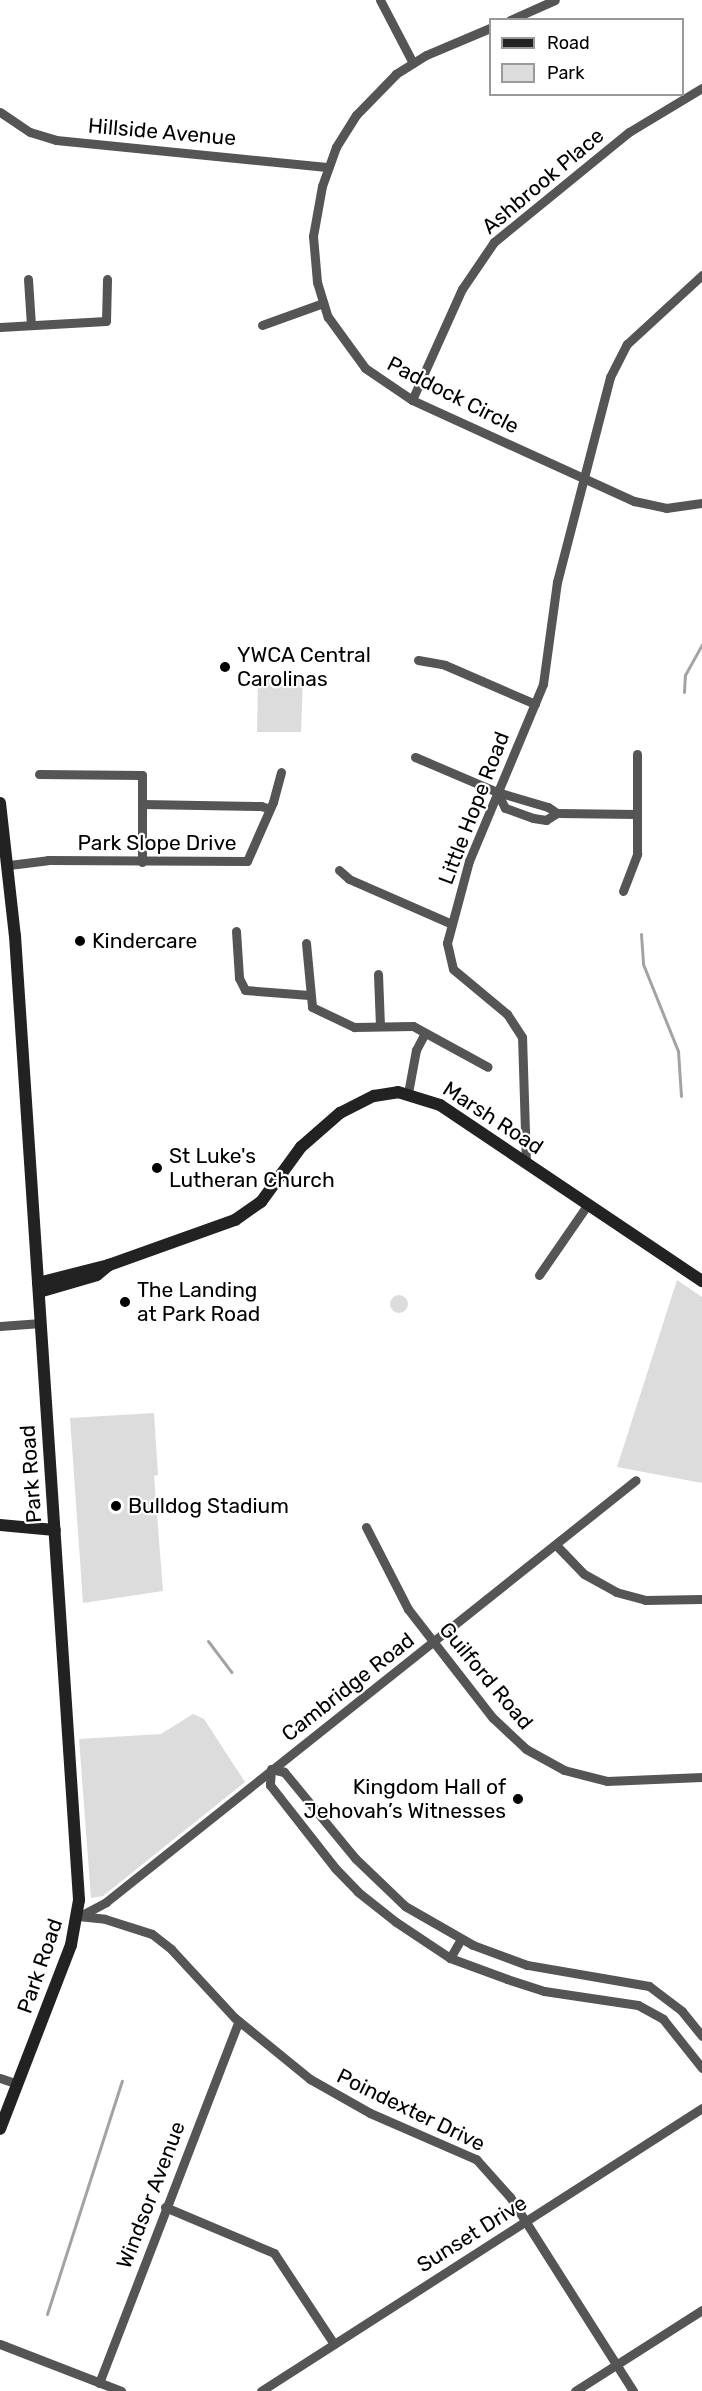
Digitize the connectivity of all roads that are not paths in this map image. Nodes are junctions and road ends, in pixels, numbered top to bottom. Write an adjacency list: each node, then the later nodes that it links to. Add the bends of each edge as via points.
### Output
1 (380, 0): 5 (street)
2 (555, 0): 3 (street)
3 (514, 18)
4 (489, 28): 5 (street, Paddock Circle)
5 (413, 63): 8 (street, Paddock Circle, via 386,82 356,115)
6 (702, 88): 16 (street, Ashbrook Place, via 629,132 494,242 462,289)
7 (0, 112): 8 (street, Hillside Avenue, via 30,132 56,140)
8 (327, 167): 12 (street, Paddock Circle, via 313,236)
9 (702, 275): 17 (street, Little Hope Road, via 640,330 617,360)
10 (28, 279): 13 (street)
11 (107, 279): 13 (street, via 106,321)
12 (323, 303): 14 (street); 16 (street, Paddock Circle, via 339,336 364,368)
13 (31, 325): 15 (street)
14 (262, 325)
15 (0, 327)
16 (412, 399): 17 (street, Paddock Circle)
17 (583, 478): 18 (street, Paddock Circle, via 650,506 675,508); 20 (street, Little Hope Road, via 557,582 548,664)
18 (702, 503)
19 (418, 660): 20 (street, via 446,665)
20 (535, 704): 25 (street, Little Hope Road)
21 (637, 754): 30 (street)
22 (415, 757): 25 (street)
23 (281, 771): 28 (street, Park Slope Drive)
24 (39, 774): 27 (street, via 142,775)
25 (497, 792): 29 (street); 29 (street, via 505,808 533,818 546,820); 35 (street, Little Hope Road, via 469,861)
26 (0, 803): 32 (main road, Park Road)
27 (142, 804): 28 (street, Park Slope Drive); 31 (street)
28 (270, 809): 31 (street, Park Slope Drive, via 247,861)
29 (557, 813): 30 (street)
30 (636, 814): 34 (street, via 637,854)
31 (142, 862): 32 (street, Park Slope Drive, via 48,860)
32 (6, 867): 48 (main road, Park Road)
33 (339, 870): 35 (street, via 349,879)
34 (623, 891)
35 (452, 924): 44 (street, Little Hope Road, via 447,954 453,969 507,1014 522,1038)
36 (236, 931): 39 (street, via 239,978 245,990)
37 (306, 943): 39 (street)
38 (378, 974): 40 (street)
39 (309, 995): 40 (street, via 312,1007 349,1025)
40 (381, 1026): 41 (street, via 413,1026)
41 (425, 1033): 42 (street); 43 (street, via 416,1050)
42 (488, 1067)
43 (408, 1093): 44 (main road, Marsh Road, via 440,1105); 48 (main road, Marsh Road, via 374,1096 340,1113 302,1148 272,1190 249,1213)
44 (526, 1163): 45 (main road, Marsh Road)
45 (588, 1204): 46 (street); 47 (main road, Marsh Road)
46 (539, 1275)
47 (702, 1281)
48 (38, 1287): 49 (main road, Park Road)
49 (41, 1323): 50 (street); 54 (main road, Park Road)
50 (0, 1326)
51 (636, 1480): 55 (street, Cambridge Road)
52 (0, 1525): 54 (main road)
53 (366, 1527): 57 (street, Guilford Road, via 395,1589)
54 (55, 1530): 60 (main road, Park Road)
55 (556, 1545): 56 (street, via 584,1574 616,1592 645,1600); 57 (street, Cambridge Road)
56 (702, 1599)
57 (434, 1643): 58 (street, Cambridge Road); 59 (street, Guilford Road, via 493,1718 544,1761 575,1774 607,1781)
58 (271, 1769): 60 (street, Cambridge Road, via 106,1902); 61 (street, via 284,1772 376,1880 405,1906); 62 (street, via 270,1785 358,1892)
59 (702, 1777)
60 (78, 1916): 63 (street, Poindexter Drive, via 119,1923 159,1939); 67 (main road, Park Road, via 71,1945)
61 (461, 1939): 62 (street); 64 (street, via 526,1965 649,1986 682,2011)
62 (450, 1958): 65 (street, via 544,1992 638,2005 663,2019)
63 (239, 2021): 70 (street, Windsor Avenue); 71 (street, Poindexter Drive, via 282,2058 339,2097 476,2159 494,2175)
64 (702, 2036)
65 (702, 2068)
66 (0, 2078): 67 (street)
67 (17, 2084): 69 (main road, Park Road)
68 (702, 2109): 71 (street, Sunset Drive)
69 (0, 2129)
70 (165, 2207): 74 (street, via 274,2253); 76 (street, Windsor Avenue)
71 (525, 2222): 74 (street, Sunset Drive); 75 (street, Poindexter Drive)
72 (702, 2310): 75 (street)
73 (0, 2344): 76 (street)
74 (334, 2344): 78 (street, Sunset Drive)
75 (617, 2365): 79 (street); 80 (street, Poindexter Drive)
76 (99, 2383): 77 (street)
77 (121, 2391)
78 (261, 2391)
79 (575, 2391)
80 (633, 2391)

